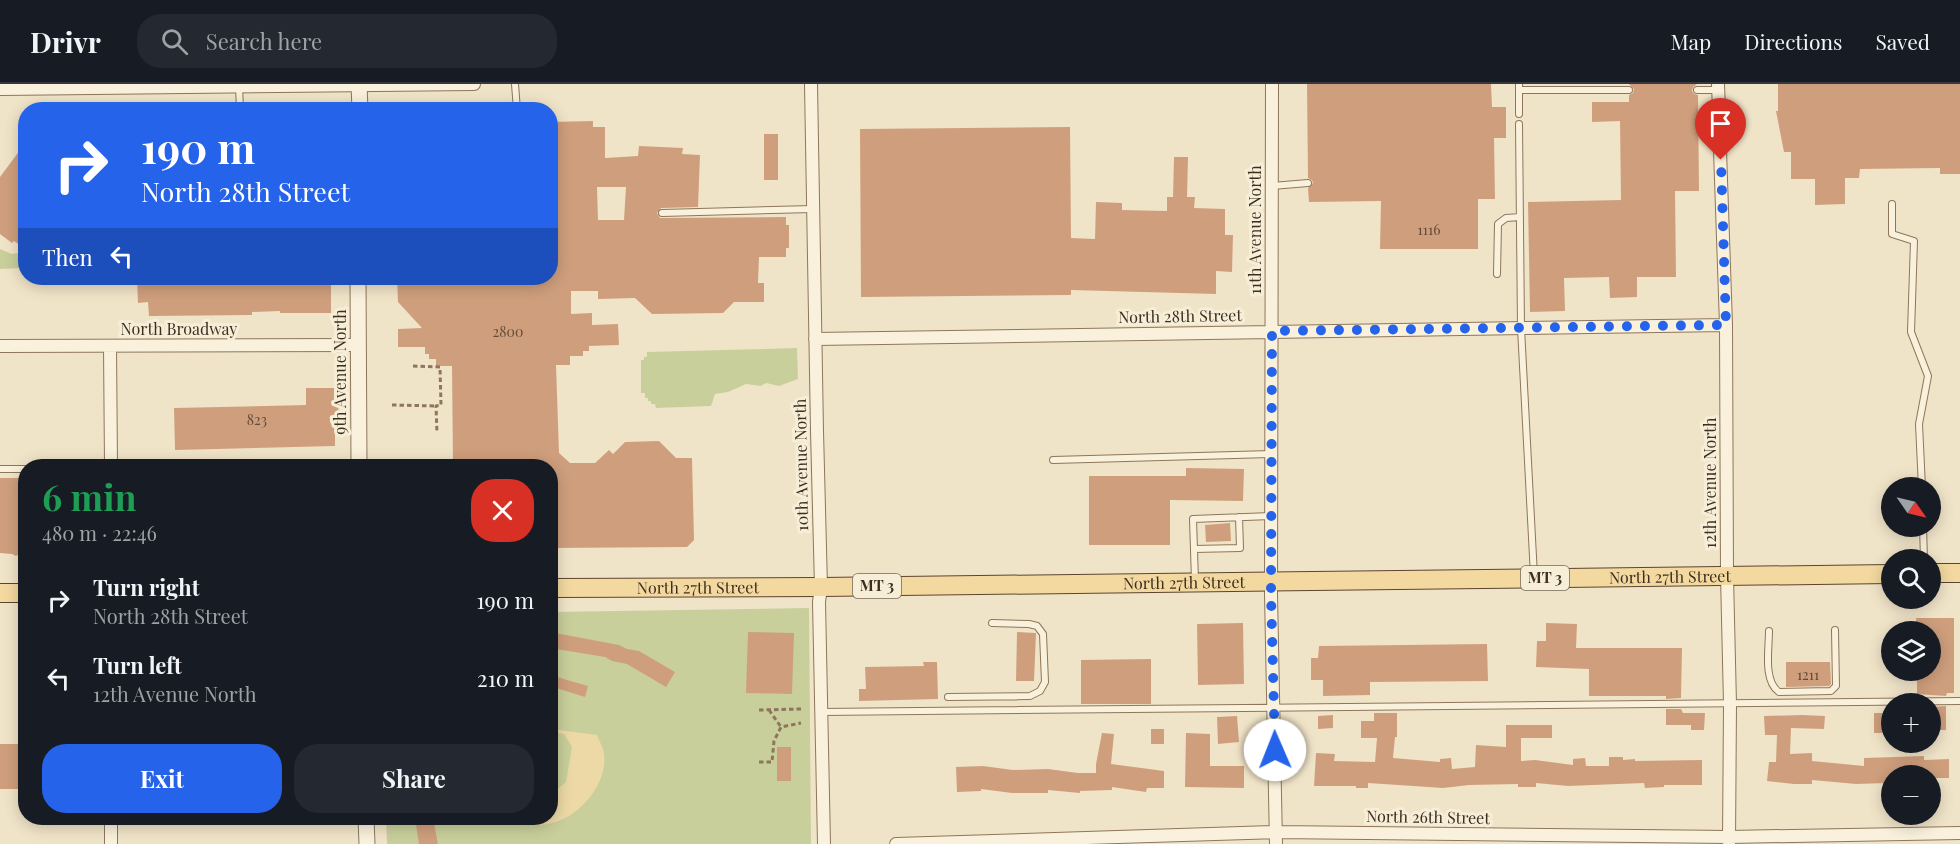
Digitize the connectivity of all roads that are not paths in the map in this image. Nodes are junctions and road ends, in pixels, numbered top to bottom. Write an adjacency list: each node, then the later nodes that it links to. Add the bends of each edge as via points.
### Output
1 (474, 84): 5 (street)
2 (515, 84): 15 (lane)
3 (811, 84): 21 (street, 10th Avenue North)
4 (1272, 84): 19 (street, 11th Avenue North)
5 (359, 85): 7 (street); 14 (street)
6 (107, 86): 7 (street); 10 (street)
7 (239, 86): 13 (lane)
8 (1519, 87): 11 (lane); 16 (lane)
9 (1718, 87): 12 (lane); 26 (street, 12th Avenue North)
10 (0, 88)
11 (1629, 90)
12 (1697, 90)
13 (240, 102)
14 (360, 102)
15 (516, 102)
16 (1519, 114)
17 (1519, 124): 23 (lane)
18 (1308, 183): 19 (lane)
19 (1272, 186): 28 (street, 11th Avenue North)
20 (1892, 204): 39 (lane, via 1892,234 1914,241 1911,332 1928,376 1919,424)
21 (813, 209): 22 (lane); 29 (street, 10th Avenue North)
22 (662, 213)
23 (1520, 217): 24 (lane, via 1506,218 1498,224); 27 (lane)
24 (1497, 274)
25 (358, 285): 30 (street, 9th Avenue North)
26 (1726, 325): 27 (street, North 28th Street); 46 (street, 12th Avenue North)
27 (1521, 328): 28 (street, North 28th Street); 47 (lane)
28 (1272, 331): 29 (street, North 28th Street); 33 (street, 11th Avenue North)
29 (815, 339): 50 (street, 10th Avenue North)
30 (357, 345): 32 (street, North Broadway); 35 (street, 9th Avenue North)
31 (0, 346): 32 (street, North Broadway)
32 (110, 346): 34 (street)
33 (1272, 454): 36 (lane); 40 (street, 11th Avenue North)
34 (111, 459)
35 (359, 459)
36 (1053, 460)
37 (0, 469): 38 (lane)
38 (18, 469)
39 (1921, 477)
40 (1271, 516): 41 (lane); 48 (street, 11th Avenue North)
41 (1239, 517): 42 (lane, via 1193,519); 42 (lane, via 1240,548)
42 (1194, 549): 49 (lane)
43 (1941, 573): 44 (main road)
44 (1960, 573)
45 (1881, 574): 46 (main road, North 27th Street / MT 3)
46 (1727, 576): 47 (main road, North 27th Street / MT 3); 59 (street, 12th Avenue North)
47 (1534, 578): 48 (main road, North 27th Street / MT 3)
48 (1271, 580): 49 (main road, North 27th Street / MT 3); 60 (street, 11th Avenue North)
49 (1195, 581): 50 (main road, North 27th Street / MT 3)
50 (821, 587): 51 (main road, North 27th Street / MT 3); 61 (street, 10th Avenue North)
51 (558, 588)
52 (0, 593): 53 (main road)
53 (18, 593)
54 (992, 623): 57 (lane, via 1029,624 1037,626 1043,634 1045,682 1040,691 1030,696)
55 (1835, 630): 56 (lane, via 1836,686 1831,691 1779,692 1769,677)
56 (1769, 631)
57 (948, 697)
58 (1960, 701): 59 (lane)
59 (1730, 704): 60 (lane); 66 (street, 12th Avenue North)
60 (1274, 708): 61 (lane); 65 (street, 11th Avenue North)
61 (821, 712): 69 (street, 10th Avenue North)
62 (111, 825): 67 (street)
63 (366, 825): 68 (street)
64 (1960, 833): 66 (street, North 26th Street)
65 (1276, 838): 66 (street, North 26th Street); 70 (street, North 26th Street)
66 (1729, 841)
67 (111, 844)
68 (367, 844)
69 (824, 844)
70 (896, 844)

